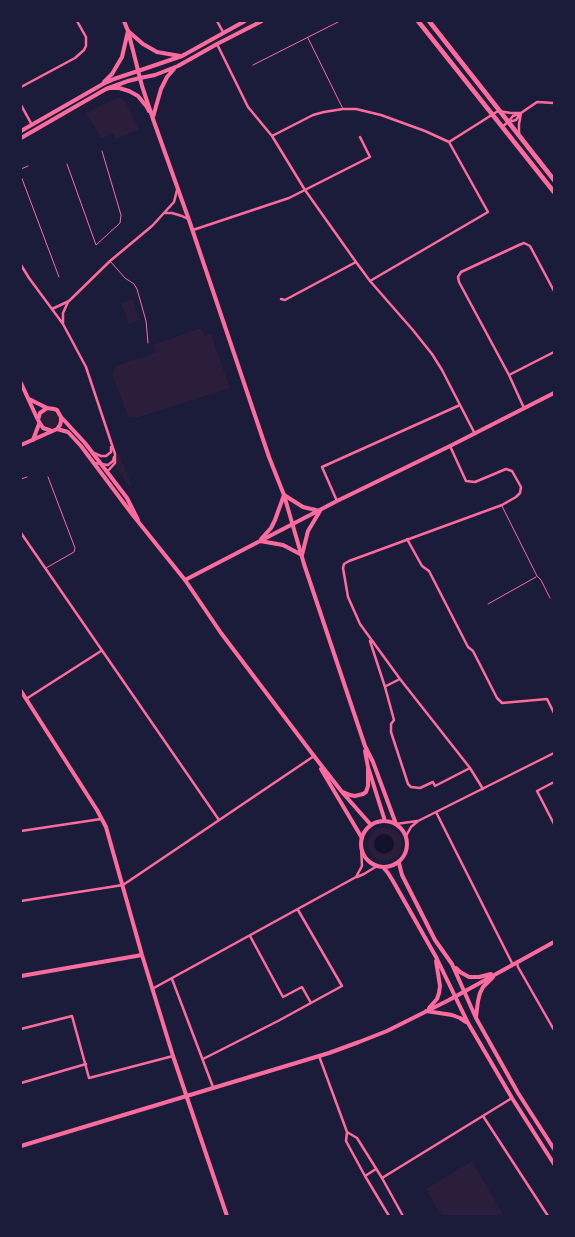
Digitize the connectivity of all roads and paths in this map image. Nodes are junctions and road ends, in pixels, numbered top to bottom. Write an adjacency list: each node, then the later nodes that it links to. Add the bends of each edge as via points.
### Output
1 (77, 21): 19 (street, via 86,37 84,50)
2 (124, 21): 9 (main road)
3 (217, 21): 10 (street)
4 (245, 21): 10 (main road)
5 (262, 21): 12 (main road)
6 (340, 21): 11 (lane)
7 (418, 21): 26 (main road)
8 (429, 21): 24 (main road)
9 (128, 31): 13 (main road, via 157,52); 16 (main road); 18 (main road, via 122,57)
10 (223, 32): 13 (main road)
11 (307, 38): 14 (lane); 23 (lane)
12 (217, 44): 15 (main road); 32 (street, via 248,107)
13 (182, 56): 16 (main road)
14 (253, 65)
15 (178, 66): 17 (main road); 27 (main road, via 160,89)
16 (138, 71): 17 (main road); 18 (main road)
17 (140, 78): 20 (main road); 27 (main road)
18 (102, 84): 29 (main road)
19 (21, 87)
20 (106, 88): 27 (main road, via 125,89 138,96); 34 (main road)
21 (554, 103): 25 (street, via 537,102)
22 (21, 105): 29 (street)
23 (342, 109): 32 (street, via 313,115); 36 (street, via 380,115)
24 (498, 111): 25 (street); 26 (street); 28 (main road)
25 (521, 113): 28 (street, via 516,120); 33 (street)
26 (492, 115): 30 (main road); 36 (street)
27 (153, 119): 43 (main road)
28 (508, 122): 30 (street); 33 (main road)
29 (32, 125): 31 (main road)
30 (502, 127): 45 (main road)
31 (21, 131)
32 (272, 136): 44 (street)
33 (519, 137): 42 (main road)
34 (21, 138)
35 (360, 138): 44 (street, via 370,157)
36 (449, 142): 53 (street, via 488,212)
37 (102, 152): 38 (lane, via 122,215 120,223 96,245)
38 (67, 164)
39 (28, 166): 40 (lane)
40 (21, 169)
41 (21, 176): 52 (lane)
42 (554, 180)
43 (178, 188): 46 (street, via 174,202); 47 (main road)
44 (305, 190): 48 (street); 50 (street)
45 (554, 192)
46 (163, 213): 47 (street); 49 (street)
47 (189, 220): 48 (main road)
48 (193, 230): 86 (main road)
49 (110, 261): 56 (street); 59 (lane, via 137,289 146,320)
50 (356, 262): 53 (street); 55 (street)
51 (21, 265): 57 (street)
52 (58, 277)
53 (370, 280): 66 (street, via 432,354)
54 (554, 291): 61 (street, via 530,246 524,243 461,272 458,277)
55 (281, 300)
56 (69, 301): 57 (street); 58 (street, via 63,313)
57 (52, 309): 58 (street)
58 (63, 324): 76 (street, via 86,367)
59 (148, 343)
60 (554, 352): 61 (street)
61 (509, 375): 68 (street)
62 (21, 383): 64 (main road)
63 (552, 394): 65 (street); 68 (main road)
64 (27, 398): 67 (main road); 70 (main road)
65 (554, 400)
66 (460, 405): 73 (street); 87 (street, via 322,468)
67 (47, 408): 69 (main road, via 57,410); 70 (main road, via 40,413)
68 (524, 408): 73 (main road)
69 (61, 417): 71 (main road); 78 (main road)
70 (39, 422): 72 (main road, via 43,428); 74 (main road)
71 (57, 429): 72 (main road); 80 (main road, via 72,436)
72 (52, 431): 74 (main road)
73 (475, 434): 77 (main road)
74 (34, 440): 75 (main road)
75 (21, 445)
76 (111, 445): 78 (street, via 111,452 106,456); 79 (street)
77 (450, 446): 87 (main road); 88 (street, via 468,482 506,469 512,471 521,490)
78 (92, 452): 81 (main road)
79 (115, 454): 81 (street, via 108,465); 82 (street, via 115,463)
80 (93, 463): 81 (street); 91 (main road)
81 (100, 463): 82 (main road)
82 (107, 472): 91 (main road, via 127,498)
83 (27, 477): 85 (lane)
84 (48, 477): 96 (lane, via 75,550)
85 (21, 479)
86 (284, 495): 89 (main road, via 303,507); 90 (main road); 94 (main road, via 271,528)
87 (337, 501): 89 (main road)
88 (502, 505): 93 (street); 97 (lane)
89 (320, 511): 90 (main road); 95 (main road, via 308,531)
90 (293, 525): 94 (main road); 95 (main road)
91 (141, 526): 98 (main road)
92 (21, 533): 96 (street)
93 (407, 540): 101 (street, via 344,564 348,597); 107 (street, via 422,566 430,571 497,698 502,703 547,699)
94 (260, 541): 95 (main road, via 283,545); 98 (main road)
95 (302, 555): 108 (main road)
96 (46, 568): 102 (street)
97 (537, 576): 99 (lane); 100 (lane)
98 (185, 580): 110 (main road)
99 (550, 598)
100 (488, 604)
101 (369, 637): 103 (street); 104 (street)
102 (101, 650): 106 (street); 118 (street)
103 (400, 679): 104 (street); 112 (street)
104 (385, 687): 112 (street, via 394,720 391,732 411,787 420,788 433,782 435,786)
105 (21, 691): 106 (main road)
106 (26, 699): 117 (main road)
107 (554, 713)
108 (365, 746): 111 (main road); 121 (main road)
109 (554, 753): 114 (street)
110 (314, 756): 115 (main road); 118 (street); 126 (main road)
111 (368, 767): 115 (main road, via 366,792 355,796); 119 (main road)
112 (470, 768): 114 (street)
113 (554, 782): 122 (street, via 537,791)
114 (483, 789): 116 (street)
115 (342, 792): 123 (main road)
116 (436, 812): 120 (street); 140 (street)
117 (102, 819): 124 (street); 132 (main road)
118 (219, 820): 132 (street)
119 (385, 821): 121 (main road); 123 (main road)
120 (418, 821): 121 (street); 125 (street)
121 (396, 824): 125 (main road)
122 (554, 824)
123 (371, 825): 126 (main road)
124 (21, 831)
125 (406, 836): 128 (main road, via 407,849)
126 (362, 838): 127 (main road)
127 (362, 846): 129 (main road, via 366,859); 131 (street, via 362,866)
128 (399, 863): 130 (main road); 139 (main road, via 435,940)
129 (377, 866): 130 (main road); 131 (street)
130 (383, 867): 138 (main road)
131 (356, 877): 134 (street)
132 (123, 885): 133 (street); 137 (main road)
133 (21, 901)
134 (298, 910): 135 (street); 147 (street, via 342,986)
135 (250, 936): 143 (street); 147 (street, via 283,997 302,987)
136 (554, 942): 140 (main road)
137 (142, 955): 142 (main road); 144 (main road)
138 (436, 957): 146 (main road); 148 (main road, via 439,993)
139 (452, 964): 141 (main road, via 469,976); 145 (main road)
140 (515, 964): 141 (main road); 152 (street)
141 (496, 973): 145 (main road); 149 (main road, via 483,987)
142 (21, 976)
143 (172, 979): 144 (street); 155 (street)
144 (152, 989): 153 (main road)
145 (464, 991): 146 (main road); 149 (main road)
146 (455, 996): 148 (main road); 150 (main road)
147 (311, 1003): 155 (street)
148 (426, 1011): 150 (main road, via 452,1014); 154 (main road, via 387,1031)
149 (476, 1018): 164 (main road)
150 (468, 1023): 160 (main road)
151 (21, 1028): 156 (street, via 72,1016)
152 (554, 1030)
153 (172, 1056): 156 (street, via 91,1078); 159 (main road)
154 (319, 1056): 158 (main road); 162 (street)
155 (203, 1059): 158 (street)
156 (86, 1064): 157 (street)
157 (21, 1083)
158 (214, 1088): 159 (main road)
159 (186, 1097): 163 (main road); 169 (main road)
160 (512, 1098): 161 (street); 165 (main road)
161 (483, 1116): 168 (street); 172 (street)
162 (348, 1132): 166 (street, via 357,1138); 167 (street, via 346,1142)
163 (21, 1146)
164 (554, 1149)
165 (554, 1164)
166 (376, 1169): 167 (street); 168 (street)
167 (365, 1176): 170 (street)
168 (382, 1178): 171 (street)
169 (227, 1216)
170 (390, 1216)
171 (403, 1216)
172 (548, 1216)

